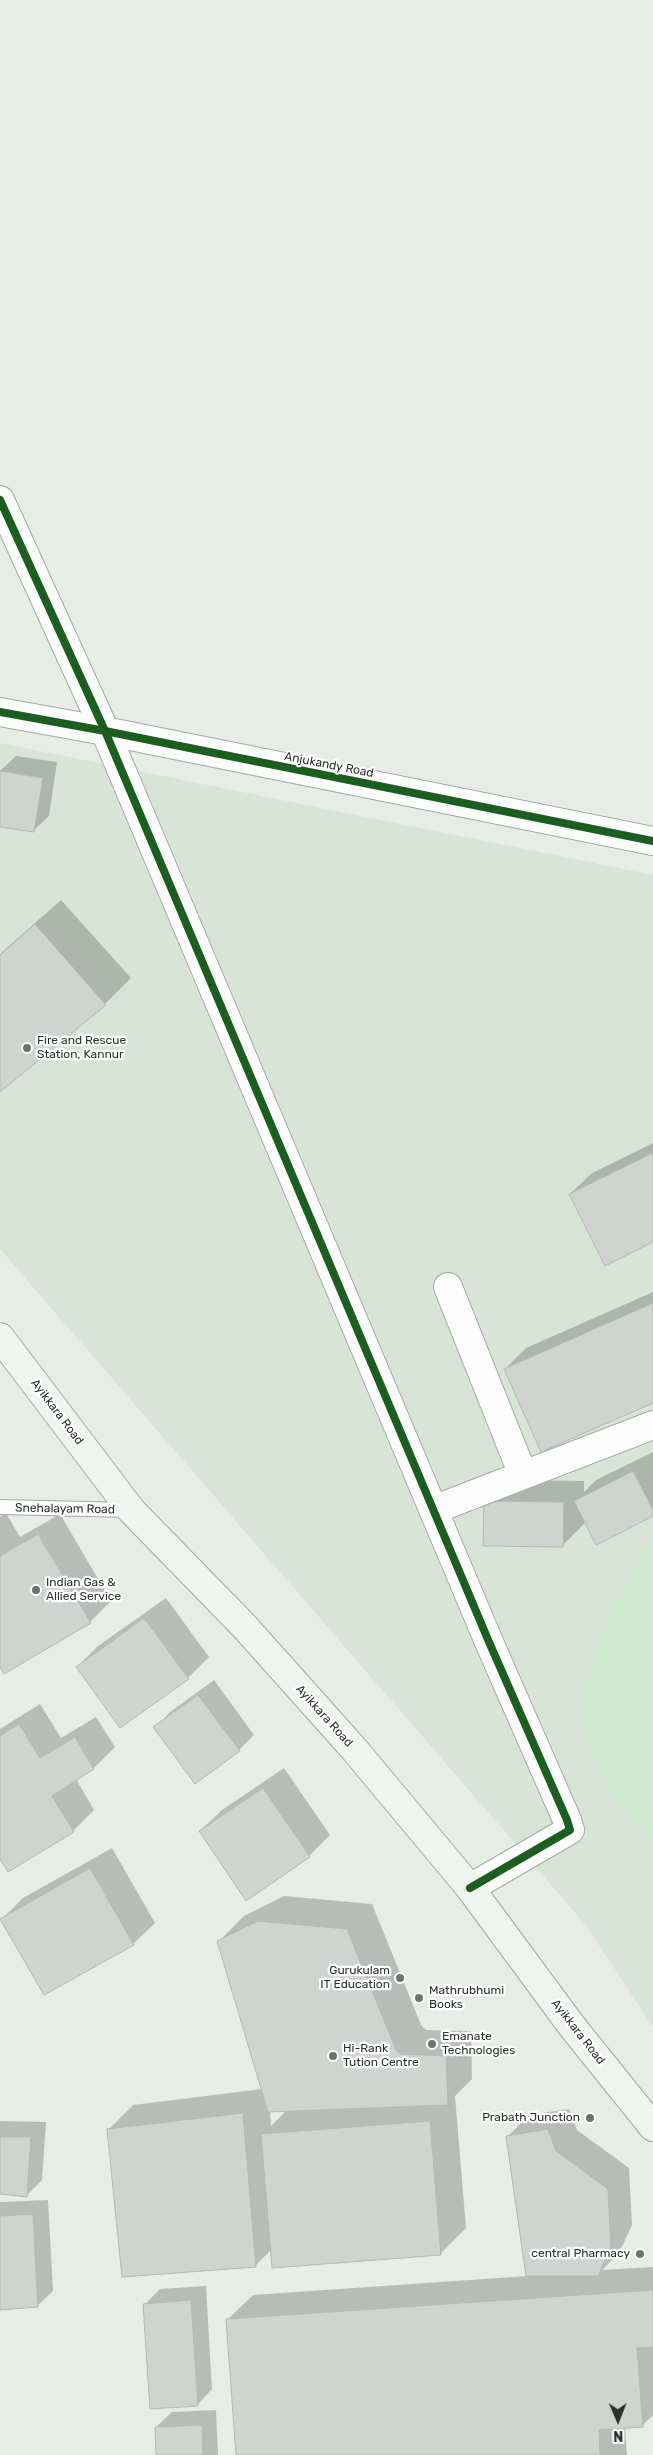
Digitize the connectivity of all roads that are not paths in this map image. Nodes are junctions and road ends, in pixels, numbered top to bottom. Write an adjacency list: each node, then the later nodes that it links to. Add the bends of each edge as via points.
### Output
1 (0, 500): 2 (street)
2 (9, 545): 4 (street)
3 (0, 712): 4 (street, Anjukandy Road)
4 (106, 731): 5 (street, Anjukandy Road); 12 (street)
5 (653, 841)
6 (448, 1287): 9 (street)
7 (0, 1336): 11 (main road, Ayikkara Road)
8 (653, 1425): 9 (street)
9 (523, 1475): 12 (street)
10 (0, 1507): 11 (lane, Snehalayam Road)
11 (131, 1510): 13 (main road, Ayikkara Road, via 245,1627 354,1749)
12 (433, 1510): 13 (street, via 570,1830)
13 (470, 1888): 14 (main road, Ayikkara Road, via 570,2025)
14 (645, 2110): 15 (main road, Ayikkara Road)
15 (653, 2127)

